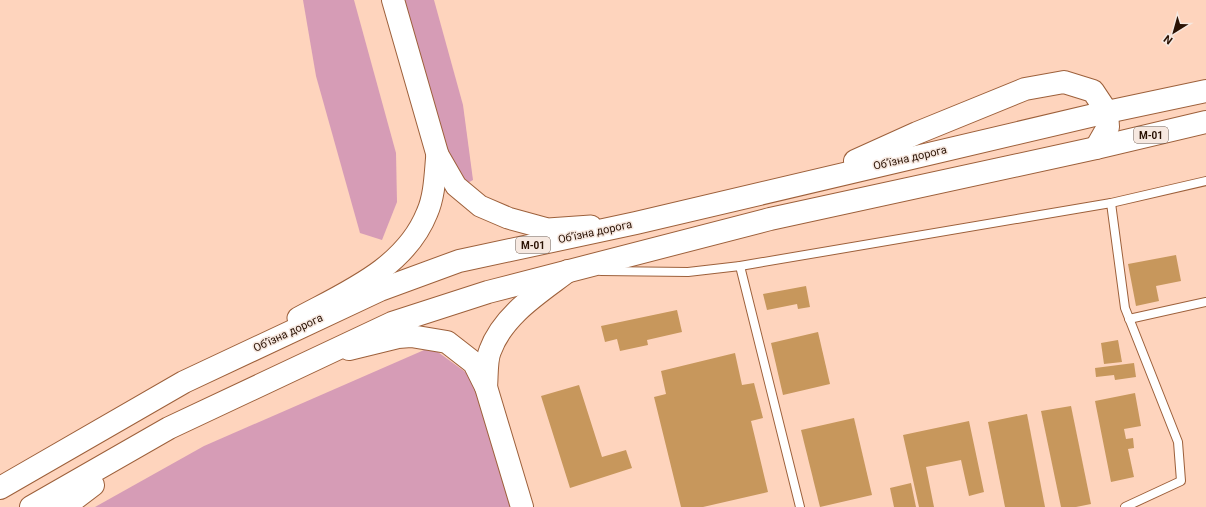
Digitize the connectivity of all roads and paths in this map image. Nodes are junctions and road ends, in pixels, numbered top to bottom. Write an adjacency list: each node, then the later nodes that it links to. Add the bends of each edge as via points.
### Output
1 (393, 0): 6 (main road)
2 (1206, 91): 3 (main road, Обʼїзна дорога / М-01)
3 (1107, 112): 5 (main road, via 1108,127); 7 (main road, Обʼїзна дорога / М-01); 7 (main road, via 1093,91 1064,82 1025,90 917,133)
4 (1206, 122): 5 (main road, М-01)
5 (1096, 148): 12 (main road, М-01, via 770,219)
6 (437, 153): 10 (street, via 456,186 480,206 508,218 548,228); 16 (street, via 434,189 428,213 415,237 392,263 374,276)
7 (810, 181): 10 (main road, Обʼїзна дорога / М-01)
8 (1206, 181): 9 (lane)
9 (1110, 203): 11 (lane); 14 (lane, via 1125,308)
10 (636, 223): 16 (main road, Обʼїзна дорога / М-01, via 459,261 380,290)
11 (740, 266): 12 (lane, via 688,272); 23 (lane)
12 (568, 271): 15 (main road, М-01, via 416,314); 17 (main road, via 528,301 502,326 489,352)
13 (1206, 302): 14 (lane)
14 (1129, 319): 24 (lane, via 1178,442 1181,481)
15 (322, 355): 17 (main road, via 398,337 411,336 447,342 474,363); 18 (main road, М-01)
16 (184, 382): 19 (main road, Обʼїзна дорога / М-01)
17 (486, 387): 22 (main road)
18 (169, 428): 20 (main road, М-01); 21 (main road)
19 (0, 488)
20 (31, 507)
21 (64, 507)
22 (522, 507)
23 (800, 507)
24 (1125, 507)

